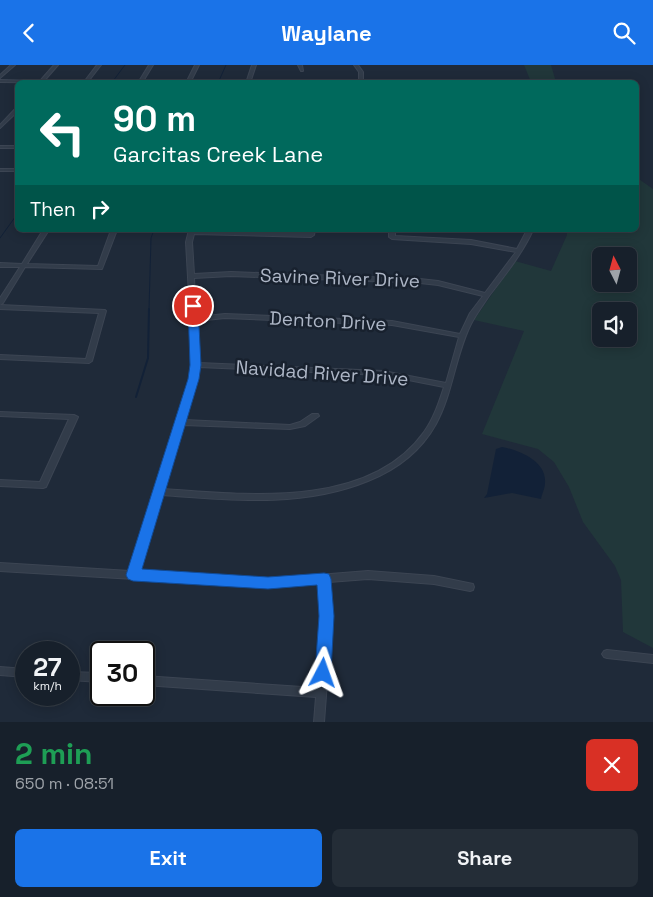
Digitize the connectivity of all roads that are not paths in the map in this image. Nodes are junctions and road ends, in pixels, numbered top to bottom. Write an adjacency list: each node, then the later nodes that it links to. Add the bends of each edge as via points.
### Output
1 (13, 65): 8 (street)
2 (56, 65): 9 (street)
3 (99, 65): 10 (street)
4 (151, 65): 11 (street)
5 (197, 65): 12 (street)
6 (254, 65): 13 (street)
7 (356, 65): 14 (street)
8 (0, 77)
9 (42, 80)
10 (86, 80)
11 (142, 80)
12 (190, 80)
13 (249, 80)
14 (361, 80)
15 (0, 81): 16 (street)
16 (15, 81)
17 (15, 111): 18 (street)
18 (0, 127)
19 (0, 147): 20 (street)
20 (15, 147)
21 (0, 170): 22 (street)
22 (15, 170)
23 (45, 232): 32 (street)
24 (113, 232): 32 (street, via 100,268)
25 (192, 232): 33 (street, via 189,242)
26 (222, 232): 27 (street, via 311,235)
27 (312, 232)
28 (392, 232): 30 (street, via 392,237 471,242)
29 (529, 232): 30 (street)
30 (518, 251): 34 (street)
31 (0, 265): 32 (street)
32 (23, 265): 35 (street)
33 (191, 276): 34 (street, Savine River Drive, via 230,274 420,281); 37 (street)
34 (488, 295): 38 (street)
35 (0, 303)
36 (0, 307): 39 (street, via 103,311 89,361)
37 (193, 319): 38 (street, Denton Drive, via 225,317 392,323); 40 (street)
38 (462, 335): 41 (street)
39 (0, 357)
40 (196, 365): 41 (street, Navidad River Drive, via 383,373); 44 (street)
41 (447, 385): 46 (street, via 432,426 412,451 386,469 344,488 311,496 281,498)
42 (0, 414): 45 (street, via 74,417 43,485)
43 (315, 416): 44 (street, via 290,427)
44 (181, 422): 46 (street)
45 (0, 483)
46 (160, 492): 48 (street)
47 (0, 567): 48 (street)
48 (133, 575): 49 (street, via 268,583)
49 (324, 579): 50 (street, via 368,575 434,580); 56 (street, via 327,616)
50 (470, 587)
51 (607, 655): 52 (street)
52 (653, 659)
53 (0, 671): 54 (street)
54 (15, 672)
55 (155, 682): 56 (street)
56 (321, 693): 57 (street)
57 (319, 722)

